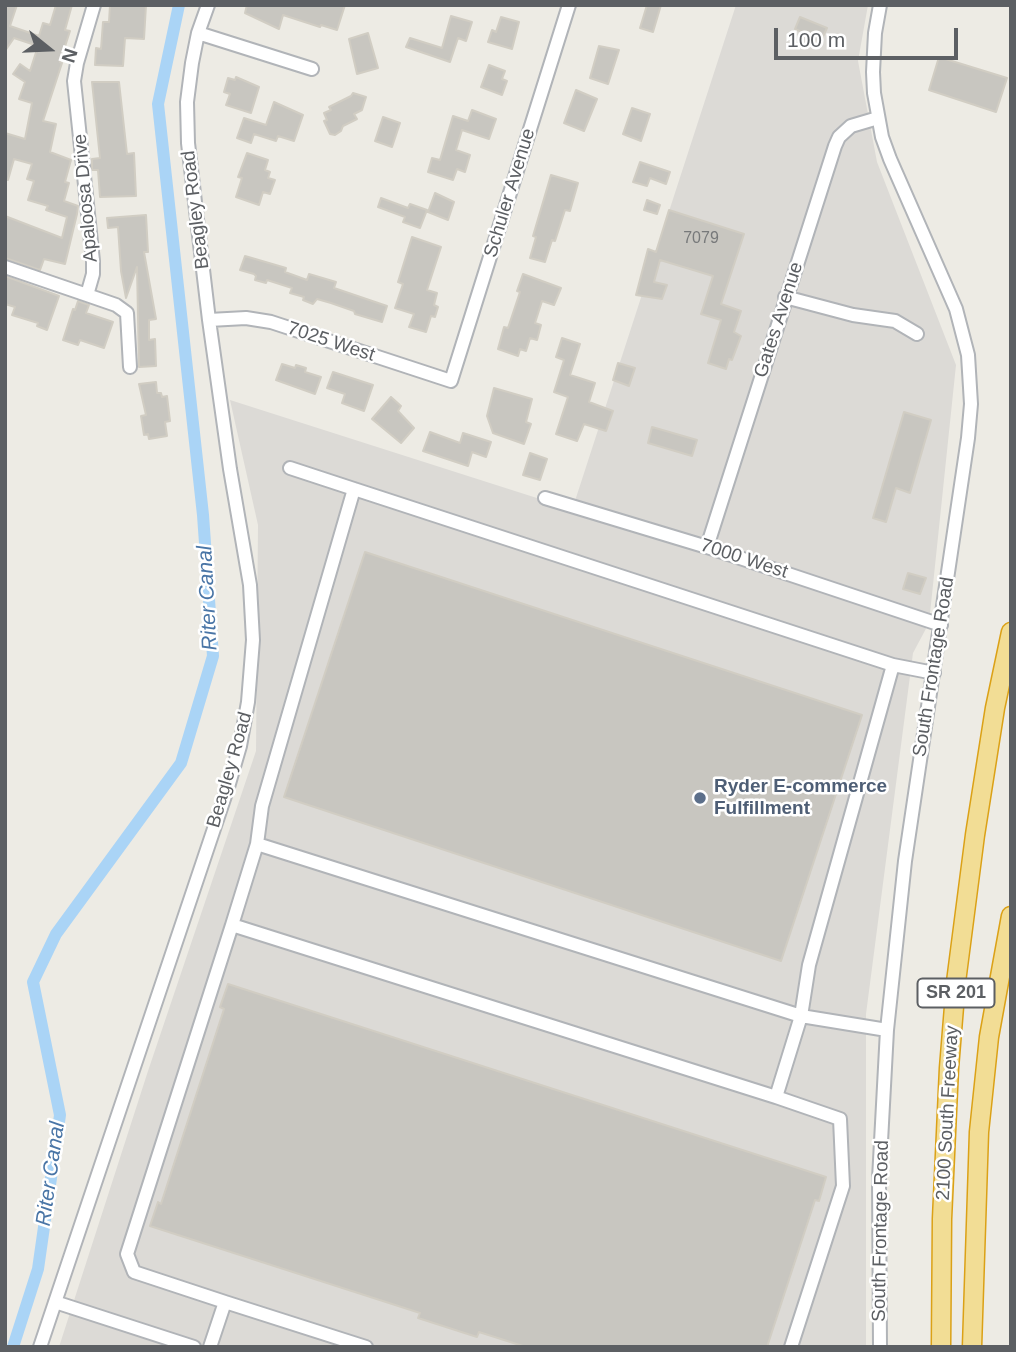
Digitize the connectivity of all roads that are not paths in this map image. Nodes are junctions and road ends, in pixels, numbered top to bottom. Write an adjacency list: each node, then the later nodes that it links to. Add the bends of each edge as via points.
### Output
1 (94, 5): 9 (street, Apaloosa Drive, via 74,81 93,261)
2 (208, 5): 5 (street, Beagley Road)
3 (569, 5): 14 (street, Schuler Avenue)
4 (880, 5): 7 (street, South Frontage Road, via 873,62)
5 (198, 33): 6 (street); 11 (street, Beagley Road, via 187,123)
6 (312, 69)
7 (878, 118): 10 (street, Gates Avenue, via 852,126 839,137); 19 (street, South Frontage Road, via 890,159 956,309 969,367 968,438)
8 (5, 267): 9 (street)
9 (87, 295): 13 (street, via 127,313)
10 (785, 297): 12 (street, via 895,321); 18 (street, Gates Avenue)
11 (209, 320): 14 (street, 7025 West, via 271,322); 30 (street, Beagley Road, via 250,585 253,640 248,702 228,786)
12 (917, 334)
13 (130, 367)
14 (451, 381)
15 (290, 468): 16 (street)
16 (354, 489): 21 (street); 23 (street, via 262,806)
17 (545, 498): 18 (street, 7000 West)
18 (707, 547): 19 (street, 7000 West)
19 (941, 625): 22 (street, South Frontage Road)
20 (1011, 632): 37 (highway, 2100 South Freeway / SR 201, via 979,809 955,995 943,1205)
21 (893, 664): 22 (street); 26 (street, via 808,965)
22 (934, 673): 27 (street, South Frontage Road, via 905,862)
23 (257, 844): 25 (street); 26 (street)
24 (1011, 916): 38 (highway, 2100 South Freeway / SR 201, via 989,1037 979,1132)
25 (232, 925): 28 (street); 29 (street, via 127,1254 134,1272)
26 (801, 1016): 27 (street); 28 (street)
27 (887, 1030): 36 (street, South Frontage Road, via 879,1179)
28 (776, 1097): 35 (street, via 840,1119 843,1186)
29 (225, 1301): 33 (street); 34 (street)
30 (55, 1302): 31 (street, Beagley Road); 32 (street)
31 (40, 1347)
32 (194, 1347)
33 (210, 1347)
34 (366, 1347)
35 (791, 1347)
36 (880, 1347)
37 (941, 1347)
38 (972, 1347)

